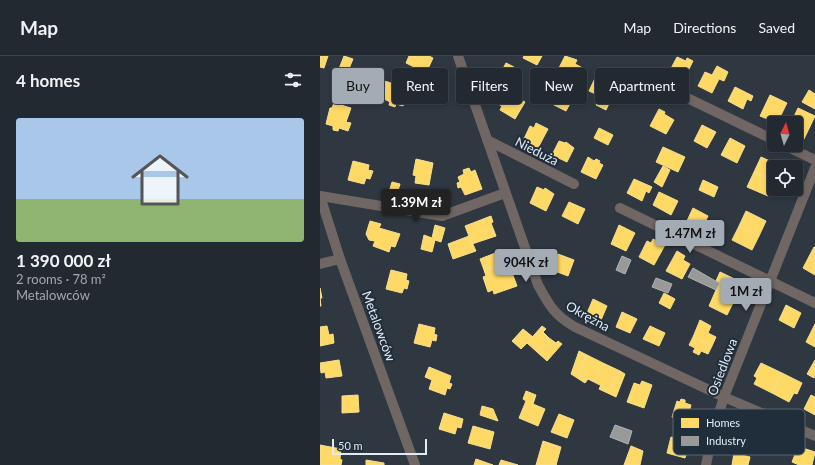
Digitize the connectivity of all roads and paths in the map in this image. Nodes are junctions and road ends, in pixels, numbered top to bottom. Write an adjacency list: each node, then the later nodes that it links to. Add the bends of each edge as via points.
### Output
1 (458, 56): 4 (street, Okrężna)
2 (689, 99): 3 (street)
3 (767, 137)
4 (487, 140): 8 (street, Nieduża); 9 (street, Okrężna)
5 (798, 152): 6 (street)
6 (815, 160)
7 (815, 168): 14 (street, Osiedlowa)
8 (574, 184)
9 (505, 192): 10 (street, via 442,216); 16 (street, Okrężna, via 538,285 558,316 575,327)
10 (320, 196): 12 (street, Metalowców)
11 (620, 208): 14 (street)
12 (340, 260): 13 (street); 22 (street, Metalowców)
13 (320, 264)
14 (770, 281): 15 (street); 16 (street, Osiedlowa)
15 (815, 303)
16 (724, 397): 17 (street, Osiedlowa); 18 (street, Okrężna)
17 (721, 409)
18 (752, 409)
19 (805, 432): 20 (street, Okrężna)
20 (815, 436)
21 (709, 455): 23 (street, Osiedlowa)
22 (415, 465)
23 (706, 465)

